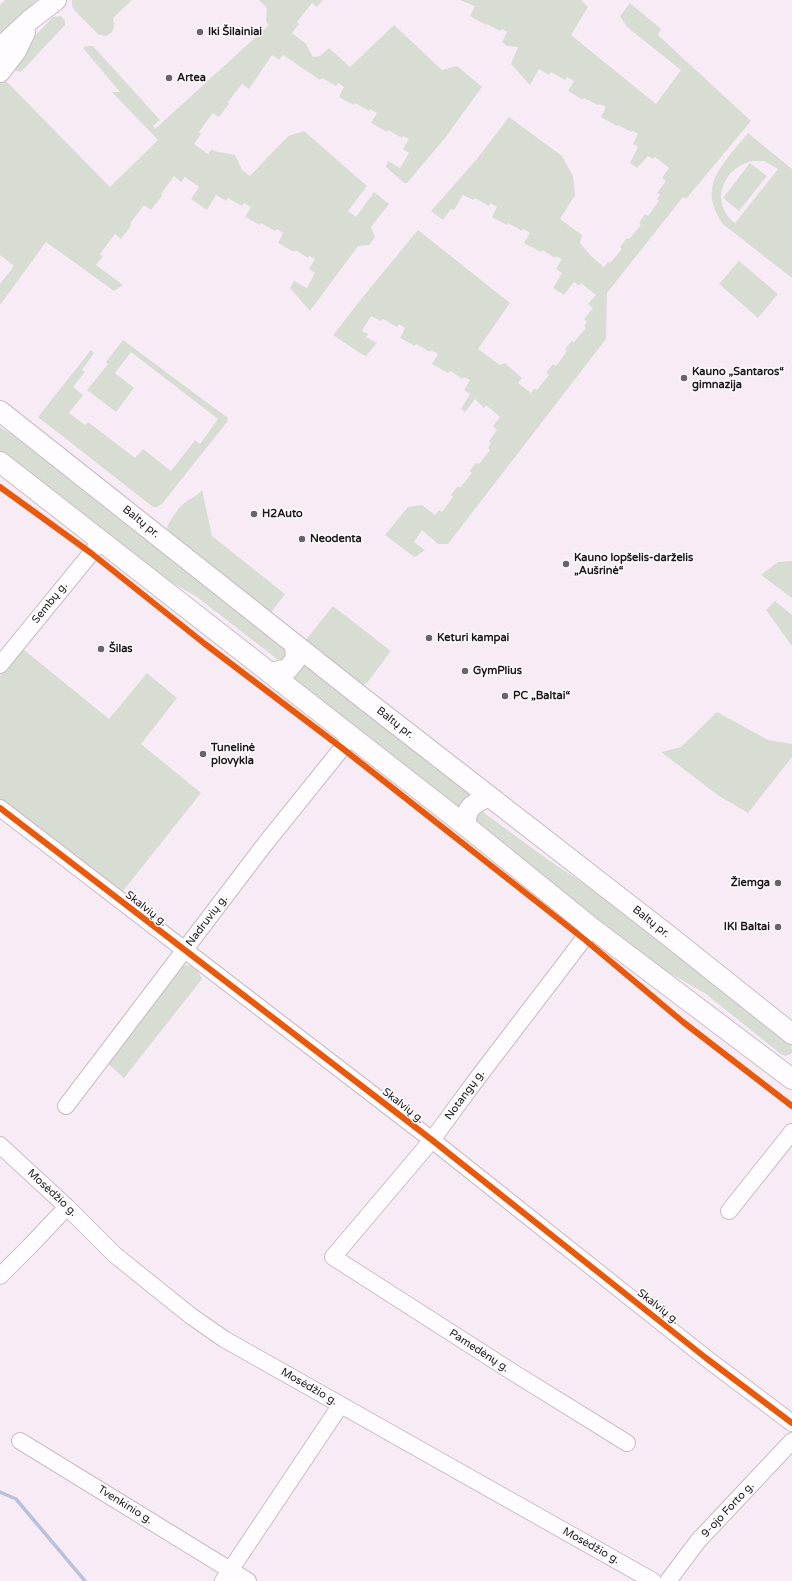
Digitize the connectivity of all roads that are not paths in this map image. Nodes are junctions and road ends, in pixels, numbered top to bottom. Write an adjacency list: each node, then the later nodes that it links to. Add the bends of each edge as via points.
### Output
1 (56, 0): 2 (main road)
2 (30, 20): 3 (main road); 4 (main road, via 16,51)
3 (0, 48)
4 (0, 72)
5 (0, 411): 8 (main road, Baltų pr.)
6 (0, 462): 7 (main road)
7 (101, 541): 9 (street, Sembų g.); 10 (main road)
8 (296, 645): 10 (main road, via 296,659 288,669); 12 (main road, Baltų pr.)
9 (0, 665)
10 (270, 673): 11 (main road)
11 (351, 737): 14 (main road); 16 (street, Nadruvių g.)
12 (489, 796): 14 (main road, via 472,805 467,811); 17 (main road, Baltų pr.)
13 (0, 808): 16 (street, Skalvių g.)
14 (466, 826): 15 (main road)
15 (592, 928): 18 (main road); 23 (street, Notangų g.)
16 (184, 951): 21 (street, Nadruvių g.); 23 (street, Skalvių g.)
17 (792, 1034)
18 (772, 1063): 19 (main road, via 784,1066); 20 (main road)
19 (792, 1064)
20 (792, 1079)
21 (66, 1106)
22 (792, 1132): 26 (street)
23 (432, 1140): 27 (street, Notangų g.); 30 (street, Skalvių g., via 700,1353)
24 (0, 1145): 25 (street, Mosėdžio g.)
25 (67, 1207): 28 (street); 29 (street, Mosėdžio g., via 115,1255 191,1316 224,1339)
26 (730, 1211)
27 (333, 1258): 33 (street, Pamedėnų g.)
28 (0, 1276)
29 (340, 1406): 34 (street); 36 (street, Mosėdžio g.)
30 (792, 1422)
31 (20, 1441): 34 (street, Tvenkinio g.)
32 (792, 1441): 37 (street, 9-ojo Forto g., via 698,1541)
33 (627, 1443)
34 (227, 1575): 35 (street, Tvenkinio g.)
35 (248, 1581)
36 (653, 1581)
37 (668, 1581)

